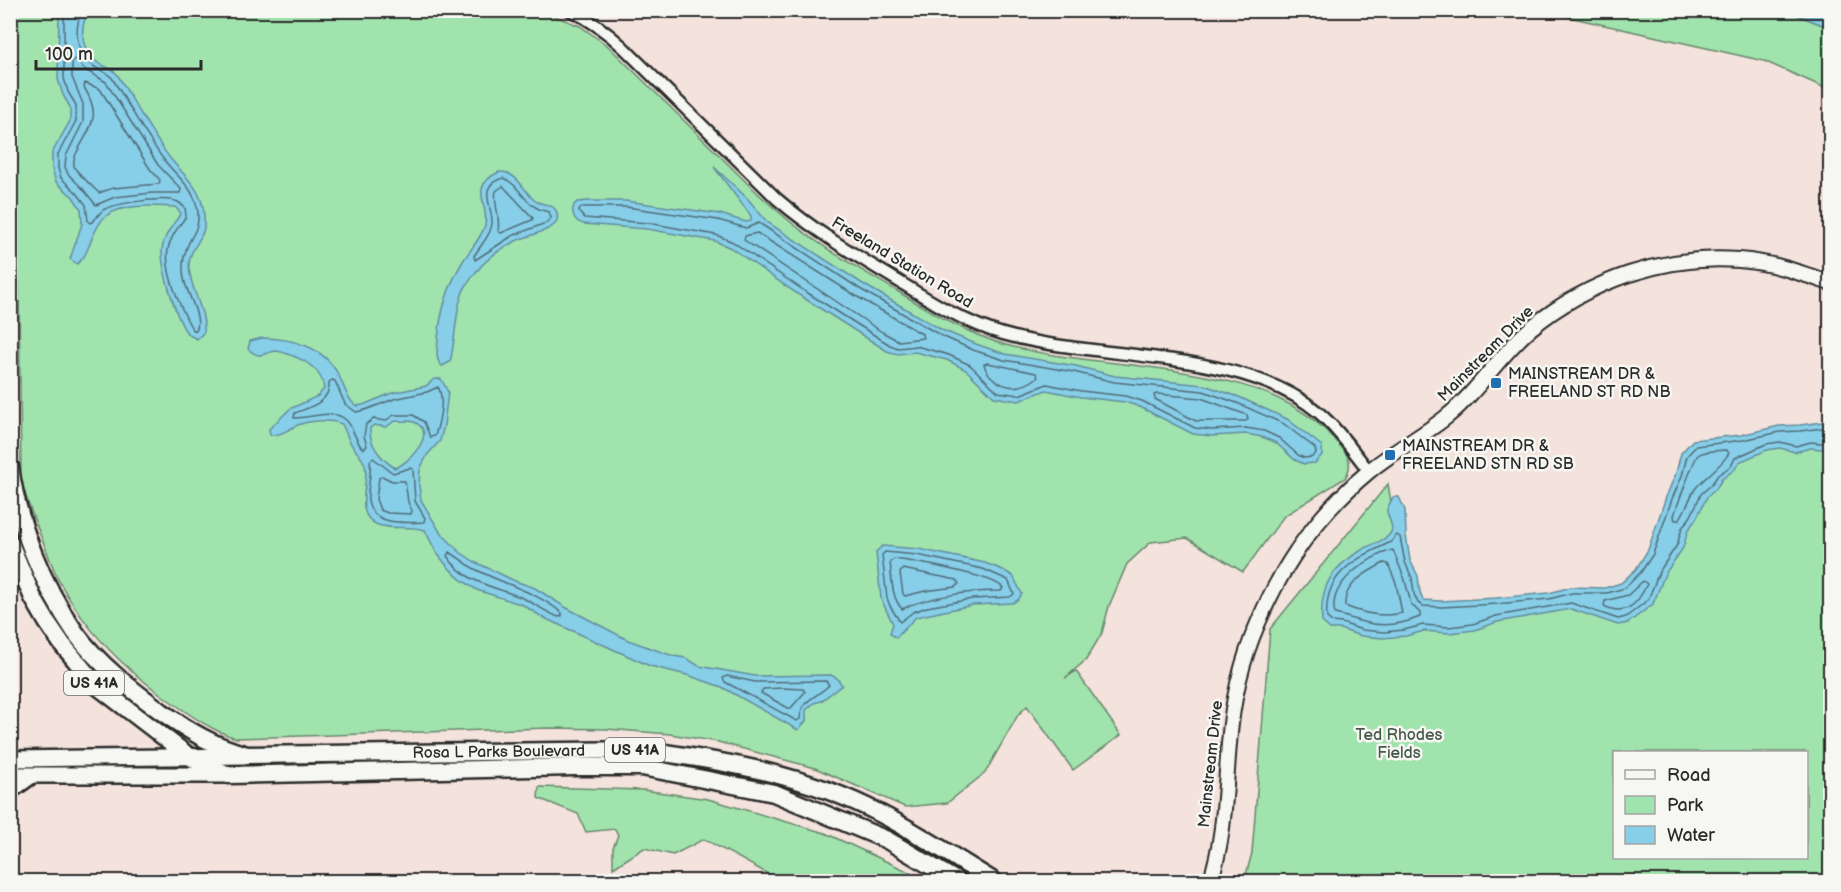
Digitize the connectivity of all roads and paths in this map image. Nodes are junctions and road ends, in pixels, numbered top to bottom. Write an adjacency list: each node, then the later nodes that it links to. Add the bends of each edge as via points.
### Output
1 (570, 10): 4 (street, Freeland Station Road, via 610,35 802,220 924,297 977,325 1024,339 1220,369 1272,385 1317,411)
2 (1830, 283): 4 (street, Mainstream Drive, via 1764,263 1724,259 1665,264 1618,278 1571,300 1530,329 1446,418)
3 (10, 467): 6 (main road, US 41A, via 26,531 45,579 76,634 119,679 150,704 204,739)
4 (1369, 471): 15 (street, Mainstream Drive, via 1314,526 1276,585 1254,633 1234,699 1223,820)
5 (10, 543): 7 (main road, US 41A, via 47,622 96,685)
6 (247, 756): 7 (main road, Rosa L Parks Boulevard); 14 (main road, Rosa L Parks Boulevard / US 41A, via 632,750 707,759 781,775 880,813)
7 (191, 758): 8 (main road, Rosa L Parks Boulevard); 9 (main road, US 41A)
8 (10, 759)
9 (229, 775): 11 (main road, Rosa L Parks Boulevard); 13 (main road, Rosa L Parks Boulevard / US 41A, via 642,768 774,793 886,840)
10 (10, 776): 11 (main road, Rosa L Parks Boulevard)
11 (31, 776): 12 (main road)
12 (10, 790)
13 (958, 882)
14 (995, 882)
15 (1210, 882)

